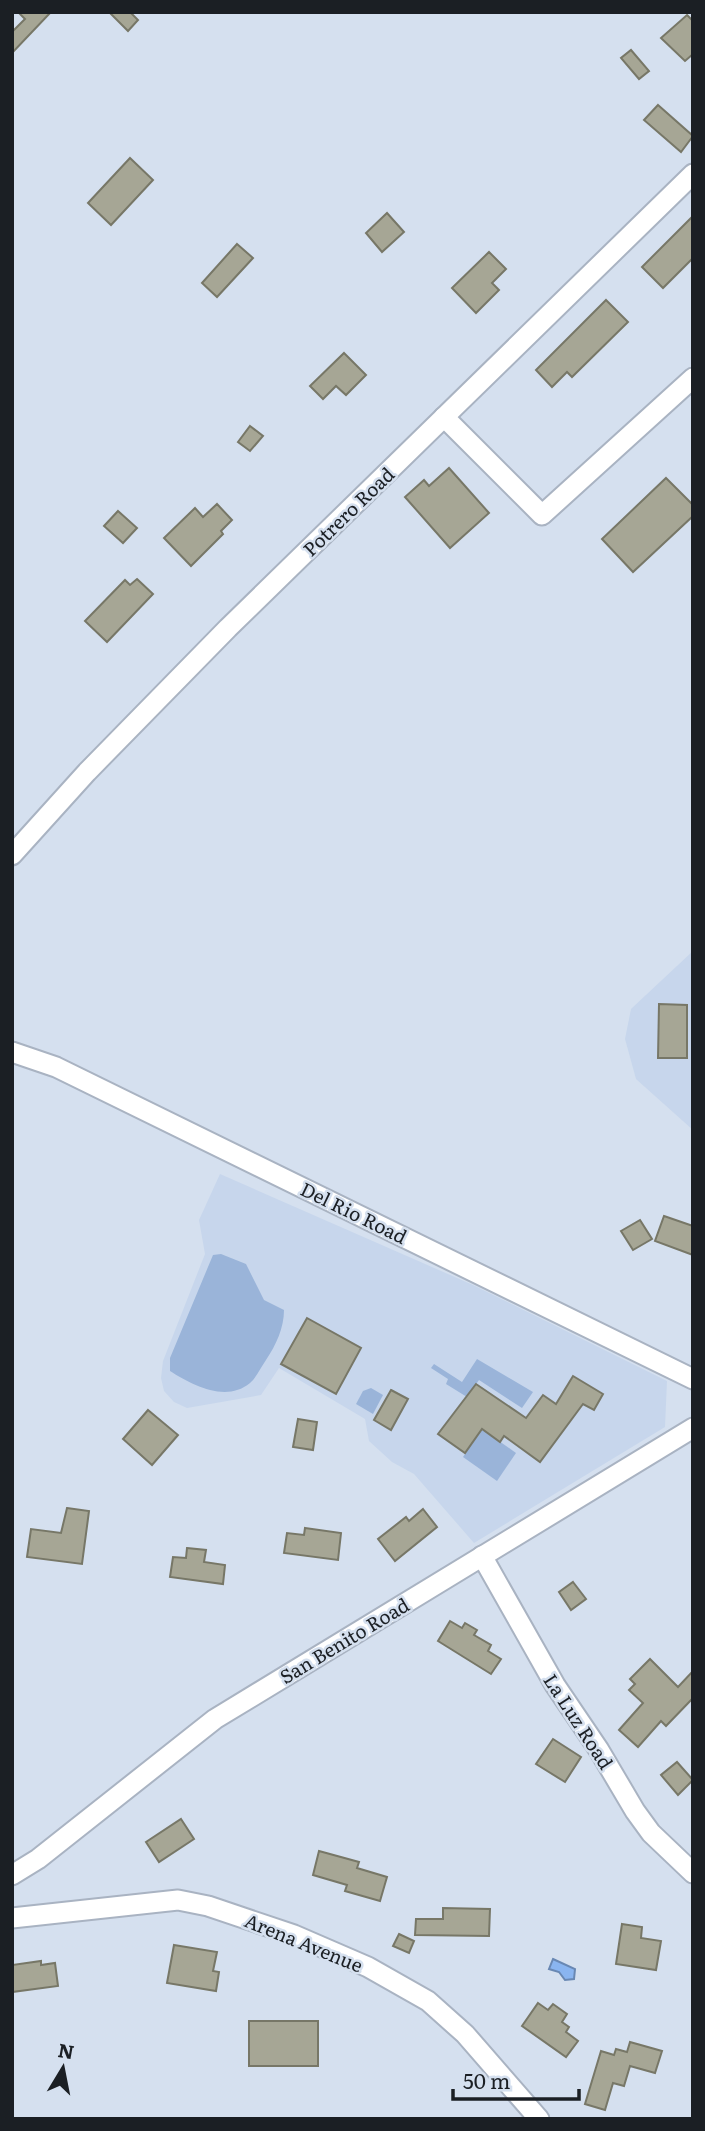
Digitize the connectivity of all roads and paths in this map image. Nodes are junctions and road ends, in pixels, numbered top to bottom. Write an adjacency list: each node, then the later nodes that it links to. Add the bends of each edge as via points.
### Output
1 (693, 174): 3 (street, Potrero Road)
2 (693, 378): 3 (street, via 542,515)
3 (444, 417): 4 (street, Potrero Road, via 219,638)
4 (12, 855)
5 (12, 1052): 6 (street, Del Rio Road, via 56,1067)
6 (693, 1379)
7 (693, 1428): 8 (street, San Benito Road)
8 (482, 1556): 9 (street, La Luz Road, via 555,1685 635,1811); 10 (street, San Benito Road, via 215,1719)
9 (693, 1873)
10 (12, 1875)
11 (12, 1918): 12 (street, Arena Avenue, via 178,1900 294,1935 368,1967 428,2001 465,2034)
12 (539, 2119)

